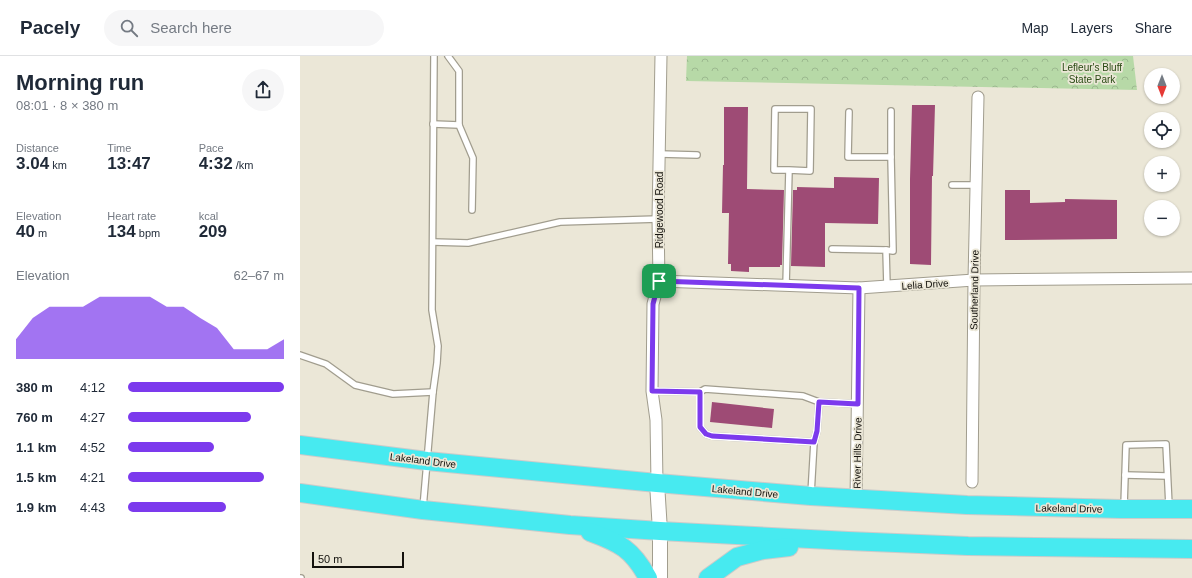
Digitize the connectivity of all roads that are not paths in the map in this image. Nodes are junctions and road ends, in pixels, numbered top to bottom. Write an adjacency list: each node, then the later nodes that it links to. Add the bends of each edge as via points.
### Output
1 (434, 56): 7 (lane)
2 (448, 56): 8 (lane, via 459,71)
3 (661, 56): 9 (street, Ridgewood Road)
4 (978, 97): 14 (street, Southerland Drive)
5 (891, 110): 11 (lane)
6 (849, 112): 11 (lane, via 848,157)
7 (434, 124): 8 (lane); 17 (lane)
8 (459, 125): 15 (lane, via 473,158)
9 (660, 154): 10 (lane); 16 (street, Ridgewood Road)
10 (697, 155)
11 (891, 157): 19 (lane, via 893,251)
12 (789, 170): 12 (lane, via 774,170 775,109 811,109 810,170); 23 (lane)
13 (952, 185): 14 (lane)
14 (976, 185): 21 (street, Southerland Drive)
15 (472, 210)
16 (658, 219): 17 (lane, via 560,222 468,242); 22 (street, Ridgewood Road)
17 (433, 242): 28 (lane, via 432,310 438,346)
18 (832, 249): 19 (lane)
19 (886, 250): 24 (lane)
20 (1192, 278): 21 (street, Lelia Drive)
21 (974, 280): 24 (street, Lelia Drive); 37 (street, Southerland Drive)
22 (659, 281): 23 (street, Lelia Drive); 27 (street, Ridgewood Road, via 653,304)
23 (786, 286): 25 (street, Lelia Drive)
24 (887, 286): 25 (street, Lelia Drive)
25 (859, 288): 31 (street, River Hills Drive)
26 (300, 355): 28 (lane, via 326,364 355,385 393,394)
27 (652, 391): 29 (lane); 38 (street, Ridgewood Road, via 656,420)
28 (434, 392): 34 (lane)
29 (700, 392): 30 (lane, via 705,389 804,396); 32 (lane, via 700,427 706,434)
30 (819, 402): 31 (lane); 32 (lane)
31 (858, 404): 41 (street, River Hills Drive)
32 (814, 442): 40 (lane)
33 (300, 444): 34 (highway, Lakeland Drive)
34 (427, 461): 38 (highway, Lakeland Drive); 45 (lane)
35 (1125, 475): 36 (lane); 36 (lane, via 1126,444 1166,444); 42 (lane)
36 (1167, 476): 43 (lane)
37 (972, 482)
38 (657, 484): 40 (highway, Lakeland Drive); 47 (street, Ridgewood Road)
39 (300, 493): 45 (highway)
40 (811, 496): 41 (highway, Lakeland Drive)
41 (856, 499): 42 (highway, Lakeland Drive)
42 (1124, 509): 43 (highway, Lakeland Drive)
43 (1169, 509): 44 (highway, Lakeland Drive)
44 (1192, 509)
45 (423, 510): 46 (highway)
46 (570, 525): 47 (highway); 50 (highway, via 615,542 638,560)
47 (660, 531): 48 (highway); 51 (street, Ridgewood Road)
48 (848, 541): 49 (highway, via 968,546); 52 (highway, via 763,550 738,557)
49 (1192, 549)
50 (648, 578)
51 (660, 578)
52 (708, 578)

